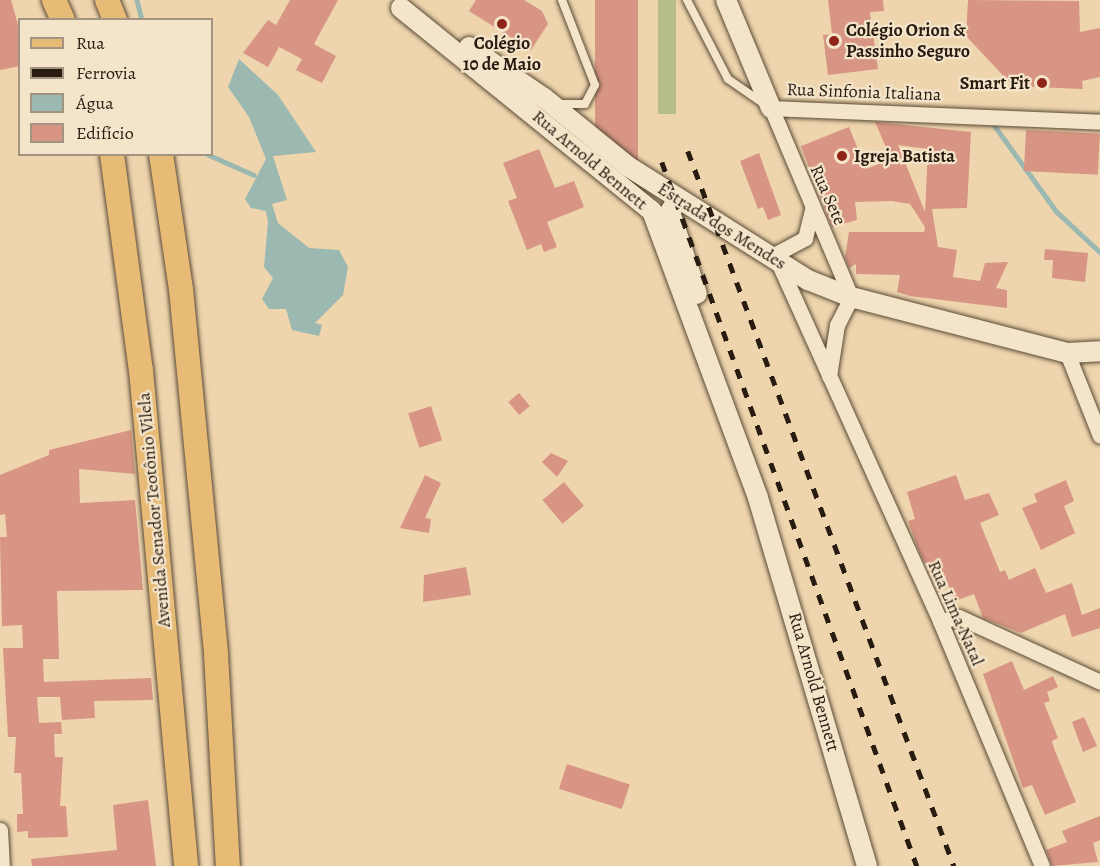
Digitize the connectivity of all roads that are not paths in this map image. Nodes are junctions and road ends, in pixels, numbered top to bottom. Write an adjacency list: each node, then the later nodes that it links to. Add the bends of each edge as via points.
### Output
1 (54, 0): 7 (main road)
2 (107, 0): 8 (main road)
3 (562, 0): 9 (lane, via 594,90 577,107)
4 (687, 0): 10 (lane, via 728,79)
5 (726, 0): 10 (street)
6 (395, 4): 9 (street, Estrada dos Mendes); 22 (street, Rua Arnold Bennett, via 648,205)
7 (62, 18)
8 (114, 18)
9 (544, 98): 14 (street, Estrada dos Mendes)
10 (771, 108): 11 (street, Rua Sinfonia Italiana); 15 (street, Rua Sete)
11 (1100, 122)
12 (112, 156): 27 (main road, Avenida Senador Teotônio Vilela, via 141,370)
13 (161, 156): 28 (main road, via 181,289 216,654)
14 (678, 199): 16 (street, Estrada dos Mendes); 22 (street, Rua Arnold Bennett, via 669,207 671,219 762,484)
15 (812, 209): 16 (street, via 805,238); 17 (street, Rua Sete)
16 (774, 260): 17 (street, Estrada dos Mendes); 20 (street, Rua Lima Natal)
17 (851, 297): 19 (street, Estrada dos Mendes); 20 (street, via 837,325)
18 (1100, 351): 19 (street, Estrada dos Mendes)
19 (1067, 353): 21 (street)
20 (829, 379): 23 (street, Rua Lima Natal)
21 (1100, 436)
22 (758, 498): 29 (street, Rua Arnold Bennett)
23 (940, 621): 24 (street, via 959,617); 30 (street, Rua Lima Natal)
24 (1100, 682)
25 (0, 830): 26 (street)
26 (2, 866)
27 (186, 866)
28 (228, 866)
29 (867, 866)
30 (1042, 866)

